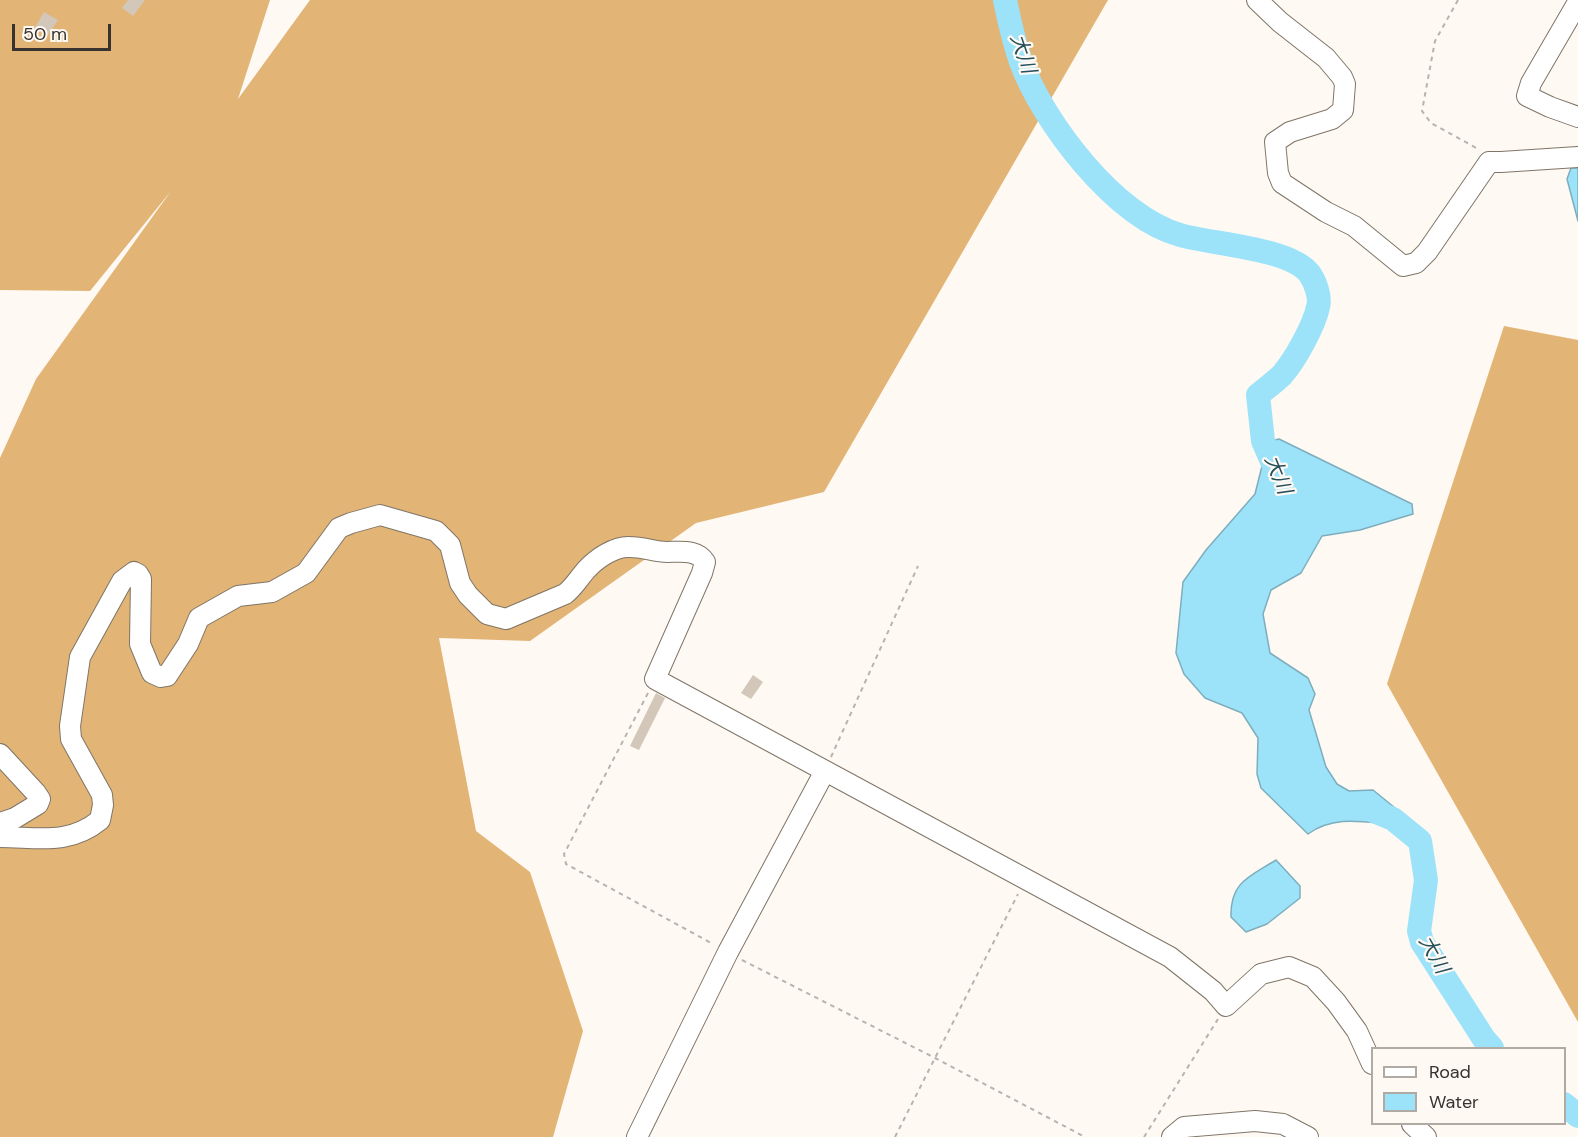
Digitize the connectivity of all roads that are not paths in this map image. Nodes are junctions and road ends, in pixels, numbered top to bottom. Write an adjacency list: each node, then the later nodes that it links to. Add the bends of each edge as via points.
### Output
1 (1257, 0): 4 (street, via 1326,58 1345,84 1342,110 1332,119 1290,132 1275,142 1282,183 1354,226 1403,266 1416,263 1426,252 1489,162)
2 (1578, 2): 3 (street, via 1530,82 1527,96)
3 (1578, 117)
4 (1578, 157)
5 (0, 754): 7 (street, via 40,799 15,818)
6 (825, 771): 8 (street, via 655,679 702,573 705,562 701,556 692,552 618,547 587,569 565,594 506,619 487,614 468,595 460,583 450,545 442,535 380,515 339,528 299,578 272,592 238,596 200,618 167,676 152,673 140,644 141,579 134,572 122,580 80,657 70,726 71,739 102,795 100,820 54,840); 9 (street, via 1170,957 1226,1006 1261,974 1289,967 1313,977 1357,1031); 11 (street, via 728,952)
7 (0, 823)
8 (0, 837)
9 (1371, 1062)
10 (1413, 1125): 14 (street)
11 (637, 1137)
12 (1173, 1137): 13 (street, via 1184,1127 1255,1121 1283,1124)
13 (1308, 1137)
14 (1426, 1137)

